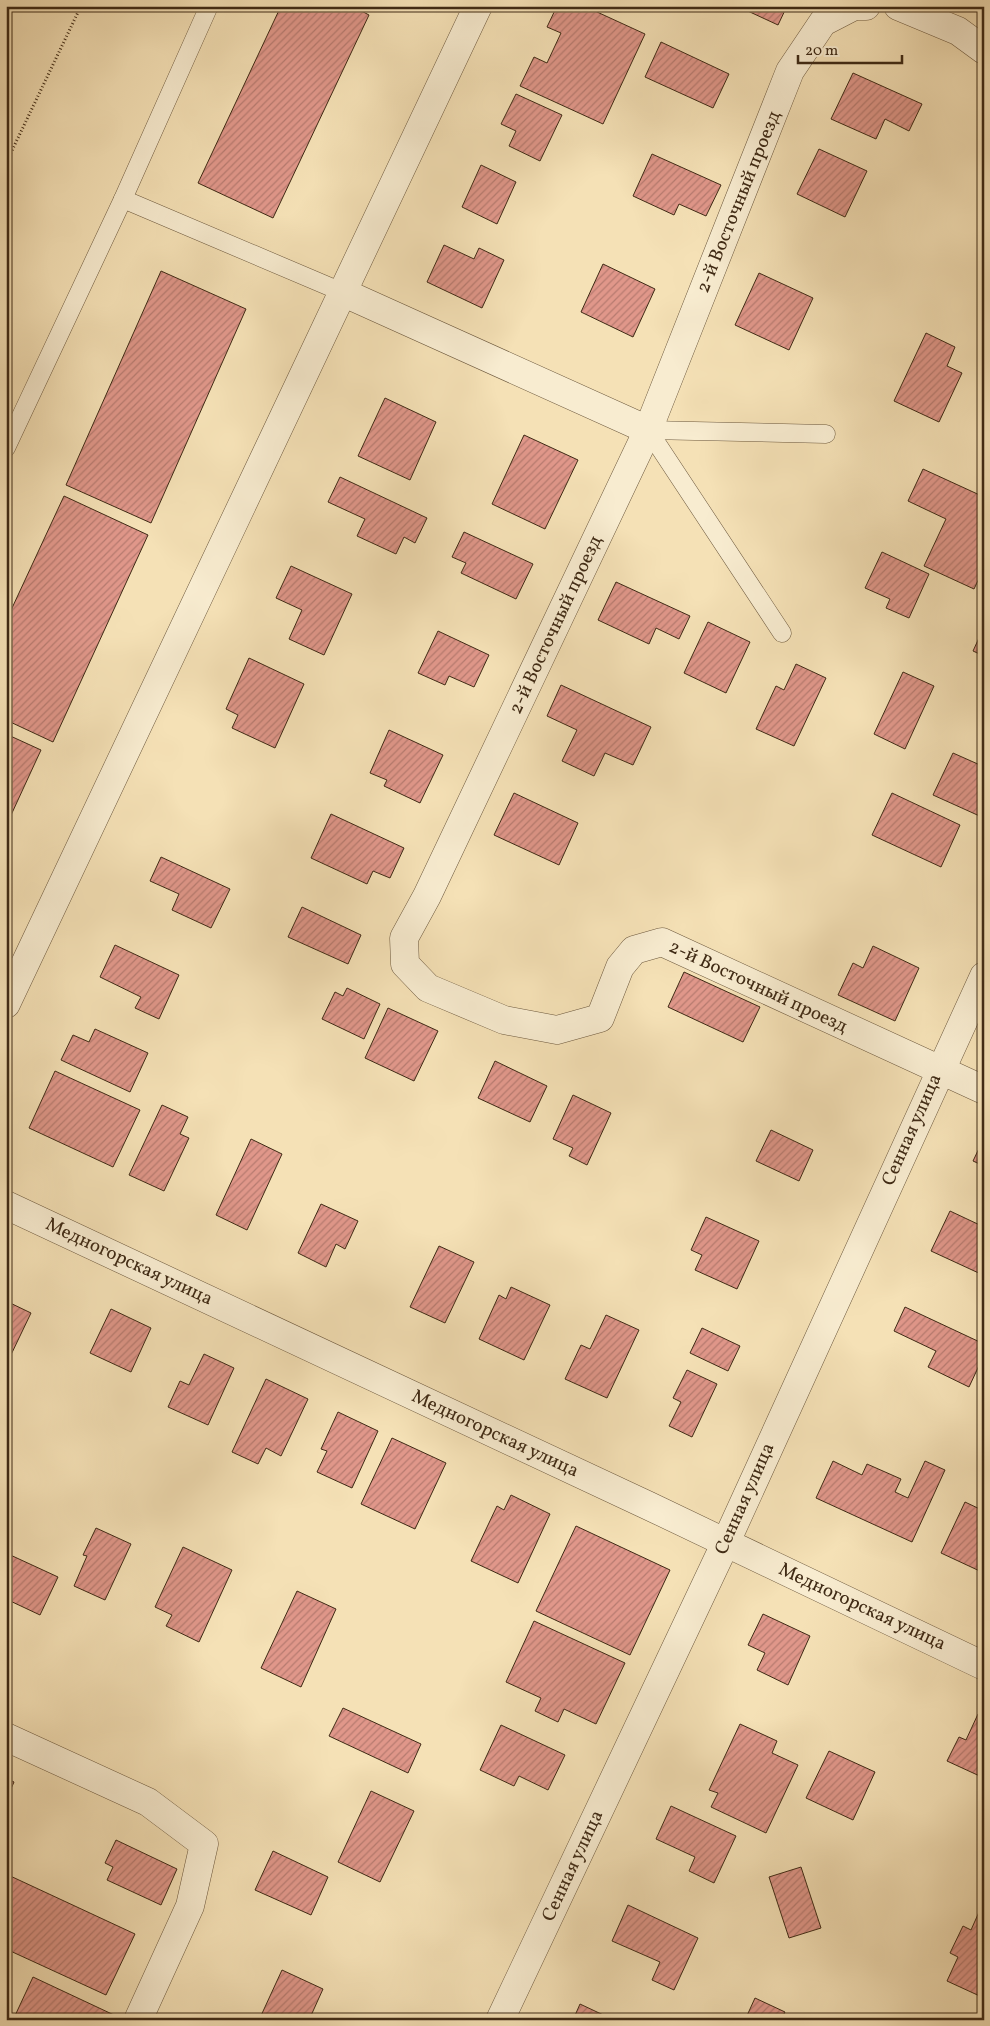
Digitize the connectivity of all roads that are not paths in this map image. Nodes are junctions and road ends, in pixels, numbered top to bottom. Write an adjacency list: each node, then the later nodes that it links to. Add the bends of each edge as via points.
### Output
1 (209, 6): 6 (lane)
2 (478, 6): 7 (street)
3 (866, 6): 8 (street, 2-й Восточный проезд, via 854,6 823,22 790,72)
4 (898, 6): 5 (street, via 958,31)
5 (984, 50)
6 (124, 200): 7 (lane); 10 (lane)
7 (342, 292): 8 (street); 13 (street)
8 (648, 430): 9 (lane); 11 (lane); 14 (street, 2-й Восточный проезд, via 427,896 404,938 405,964 428,988 504,1020 557,1030 600,1018 620,967 634,950 662,942)
9 (826, 434)
10 (6, 448)
11 (782, 633)
12 (984, 976): 14 (street, Сенная улица)
13 (6, 1004)
14 (939, 1070): 15 (street); 17 (street, Сенная улица)
15 (984, 1090)
16 (6, 1205): 17 (street, Медногорская улица)
17 (726, 1542): 18 (street, Медногорская улица); 21 (street, Сенная улица)
18 (984, 1666)
19 (6, 1737): 20 (street, via 148,1802 204,1844 190,1906)
20 (138, 2020)
21 (500, 2020)

